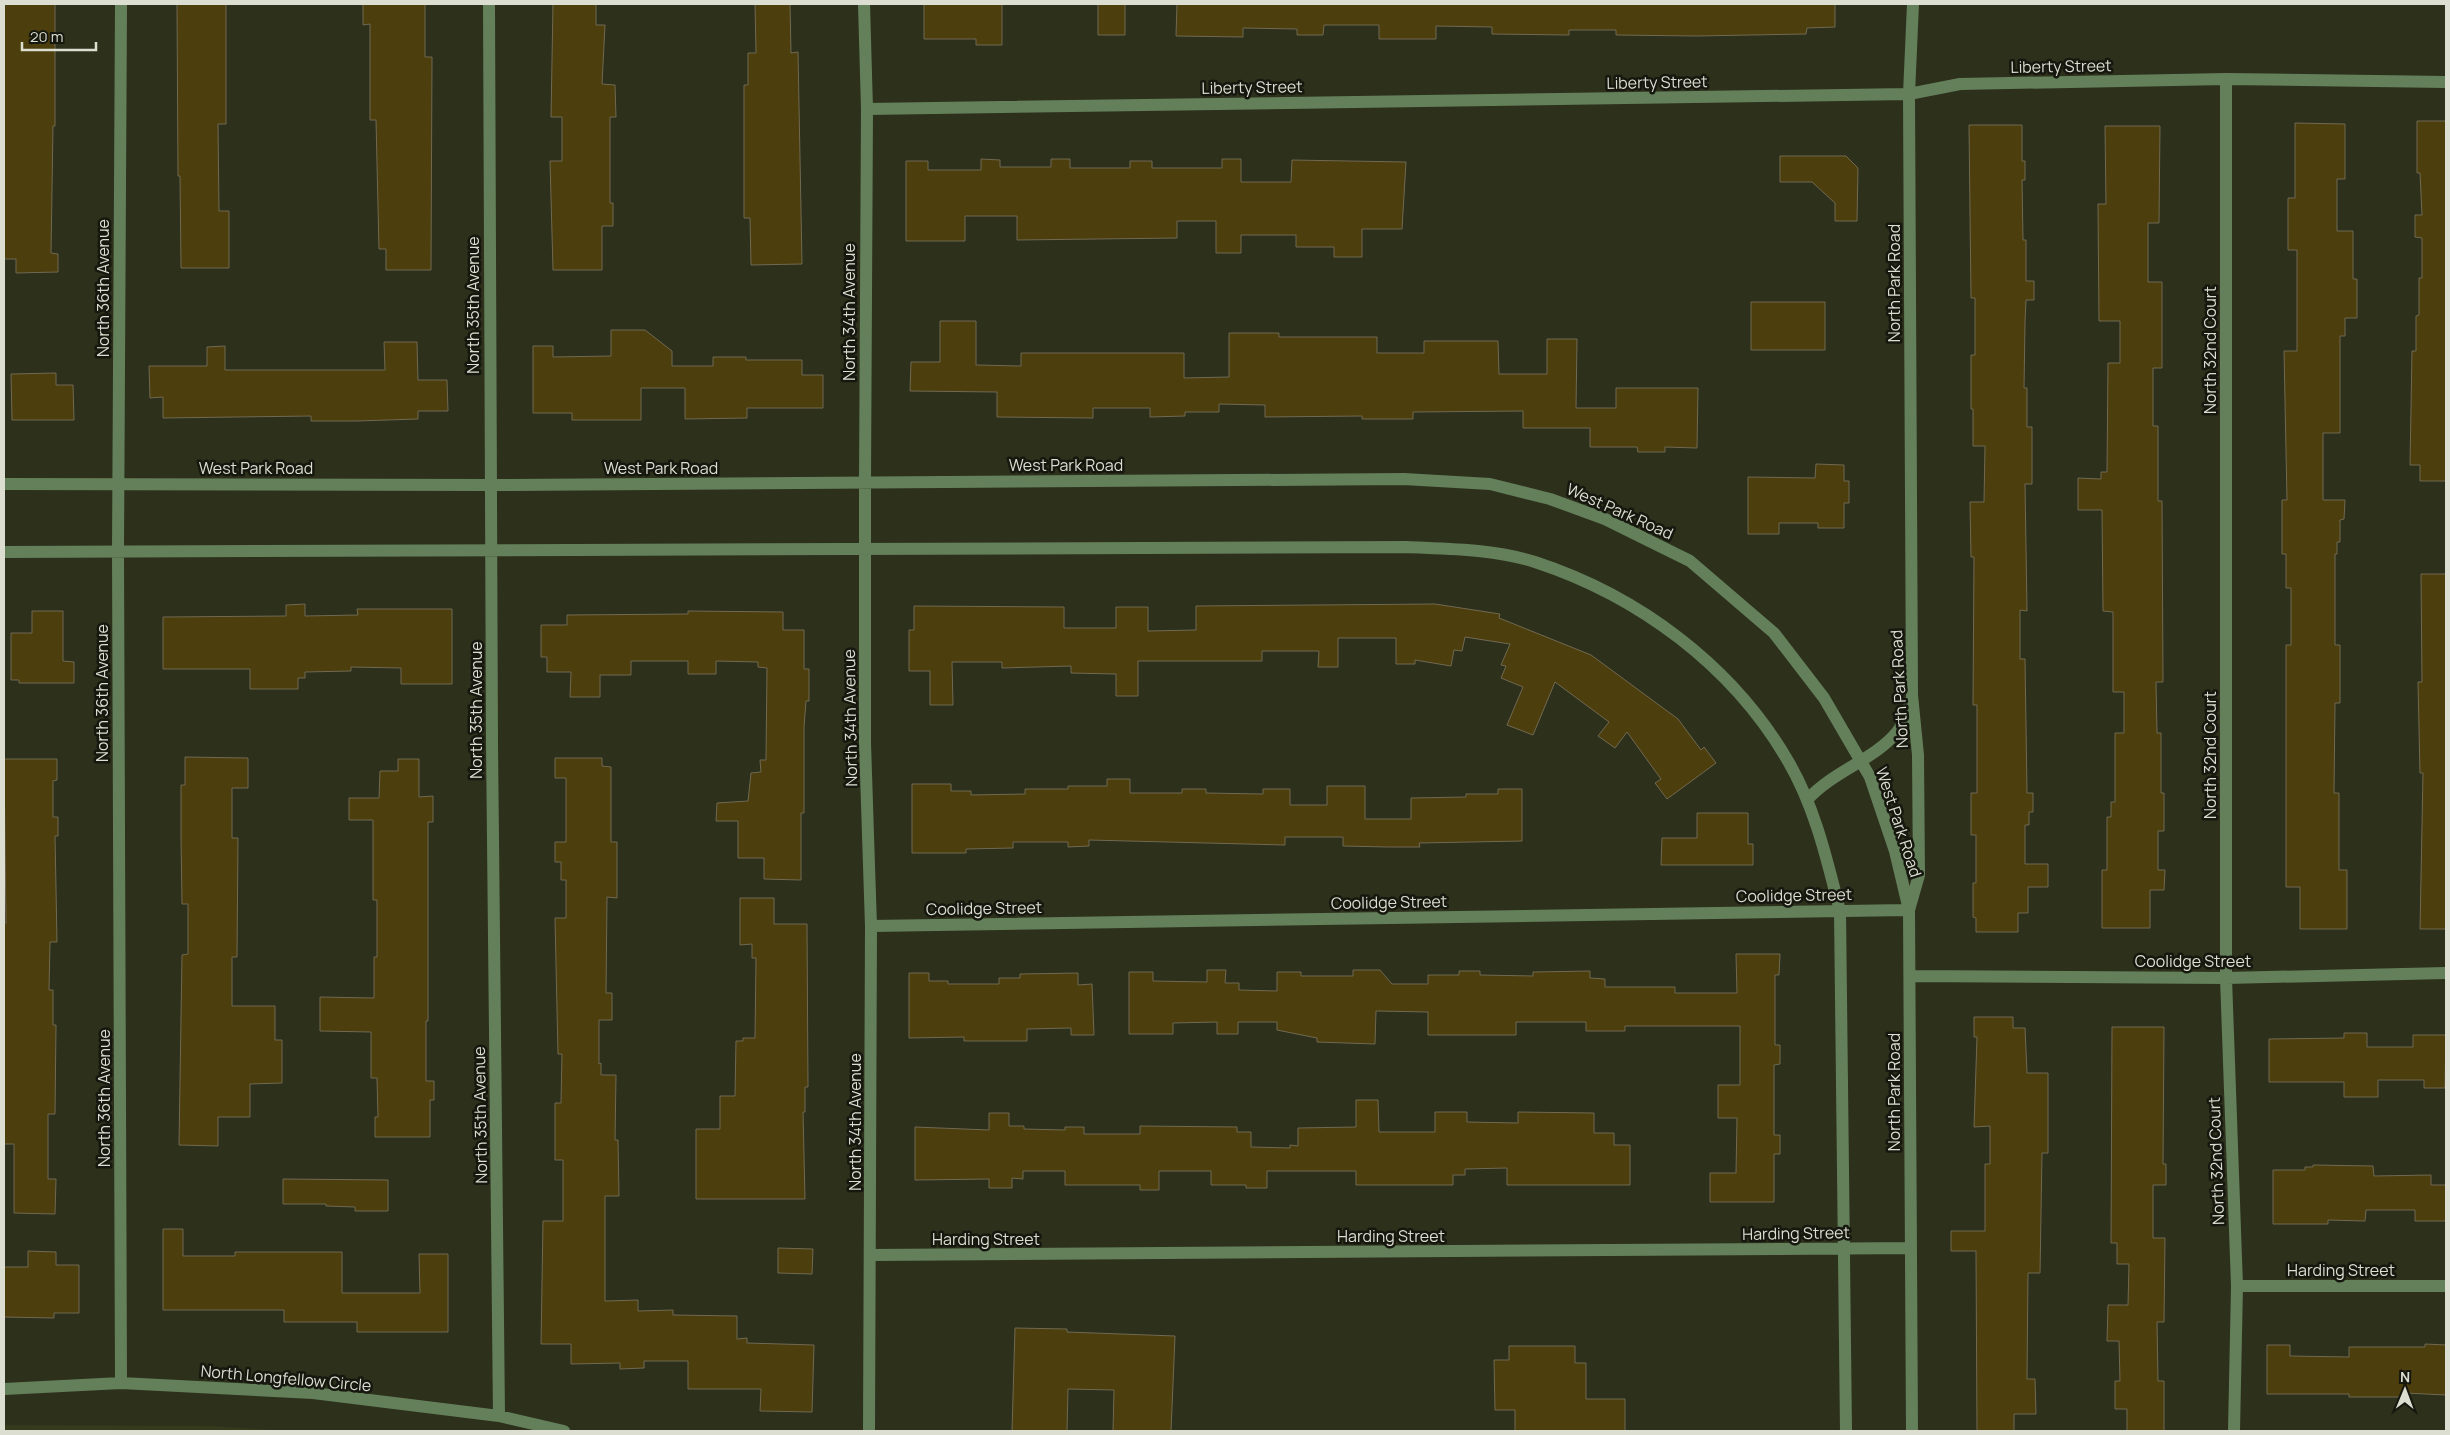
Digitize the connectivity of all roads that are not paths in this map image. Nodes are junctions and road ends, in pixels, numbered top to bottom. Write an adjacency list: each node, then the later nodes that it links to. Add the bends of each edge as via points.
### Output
1 (121, 4): 11 (street, North 36th Avenue)
2 (489, 4): 12 (street, North 35th Avenue)
3 (864, 4): 8 (street, North 34th Avenue)
4 (1912, 4): 7 (street, North Park Road)
5 (2226, 80): 6 (street, Liberty Street); 7 (street, Liberty Street, via 1960,84); 25 (street, North 32nd Court)
6 (2446, 82)
7 (1909, 94): 8 (street, Liberty Street); 17 (street, North Park Road)
8 (867, 109): 9 (street, North 34th Avenue)
9 (865, 482): 12 (street, West Park Road); 14 (street, North 34th Avenue); 18 (street, West Park Road, via 1404,479 1490,484 1550,498 1605,519 1696,567 1774,633 1824,698)
10 (4, 484): 11 (street, West Park Road)
11 (118, 484): 12 (street, West Park Road); 15 (street, North 36th Avenue)
12 (490, 485): 13 (street, North 35th Avenue)
13 (491, 550): 14 (street); 15 (street); 33 (street, North 35th Avenue)
14 (865, 550): 19 (street, via 1408,547 1478,551 1534,562 1590,584 1662,625 1711,663 1755,713 1788,761); 22 (street, North 34th Avenue, via 865,743)
15 (118, 551): 16 (street); 31 (street, North 36th Avenue)
16 (4, 552)
17 (1912, 695): 18 (street, via 1898,732); 20 (street, North Park Road, via 1918,755 1919,875)
18 (1860, 760): 19 (street, via 1820,786); 20 (street, West Park Road, via 1870,777 1895,851)
19 (1807, 800): 21 (street)
20 (1909, 910): 21 (street, Coolidge Street); 24 (street, North Park Road)
21 (1840, 911): 22 (street, Coolidge Street); 27 (street)
22 (871, 926): 28 (street, North 34th Avenue)
23 (2446, 973): 25 (street, Coolidge Street)
24 (1910, 976): 25 (street, Coolidge Street); 26 (street, North Park Road)
25 (2226, 978): 29 (street, North 32nd Court)
26 (1911, 1248): 27 (street, Harding Street); 37 (street, North Park Road)
27 (1844, 1249): 28 (street, Harding Street); 36 (street)
28 (871, 1256): 35 (street, North 34th Avenue)
29 (2237, 1286): 30 (street, Harding Street); 38 (street, North 32nd Court)
30 (2446, 1286)
31 (121, 1383): 32 (street, North Longfellow Circle); 33 (street, North Longfellow Circle, via 312,1393)
32 (4, 1389)
33 (499, 1416): 34 (street, North Longfellow Circle)
34 (564, 1431)
35 (869, 1431)
36 (1846, 1431)
37 (1912, 1431)
38 (2234, 1431)

